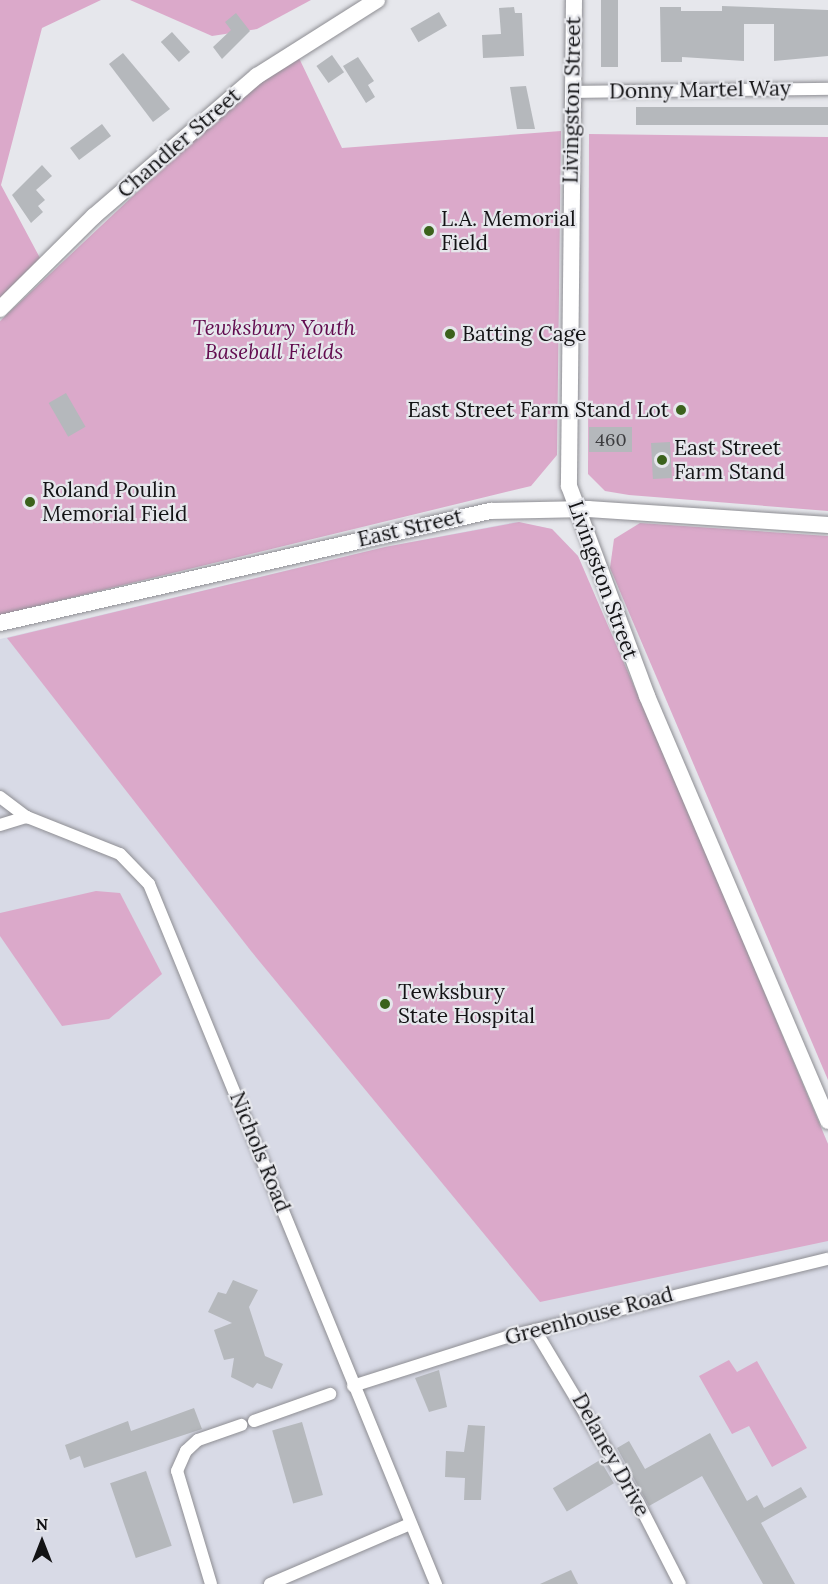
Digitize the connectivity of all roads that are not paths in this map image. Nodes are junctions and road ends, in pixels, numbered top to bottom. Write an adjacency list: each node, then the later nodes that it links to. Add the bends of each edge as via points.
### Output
1 (377, 0): 5 (street, Chandler Street, via 257,76 94,216)
2 (574, 0): 4 (street, Livingston Street)
3 (828, 89): 4 (street, Donny Martel Way)
4 (572, 92): 6 (street, Livingston Street, via 567,398 569,486)
5 (0, 309)
6 (576, 509): 7 (street, East Street); 8 (street, East Street, via 469,514); 12 (street, Livingston Street, via 647,696)
7 (828, 525)
8 (0, 623)
9 (0, 797): 10 (street, Nichols Road)
10 (27, 817): 11 (street); 15 (street, Nichols Road, via 120,854 149,884)
11 (0, 825)
12 (828, 1121)
13 (828, 1259): 14 (street, Greenhouse Road)
14 (535, 1330): 15 (street, Greenhouse Road); 23 (street, Delaney Drive, via 638,1502)
15 (353, 1386): 19 (street, Nichols Road)
16 (330, 1394): 17 (street)
17 (254, 1421)
18 (241, 1425): 20 (street, via 198,1440 186,1451 177,1471)
19 (410, 1524): 21 (street); 22 (street, Nichols Road)
20 (211, 1584)
21 (270, 1584)
22 (436, 1584)
23 (680, 1584)

